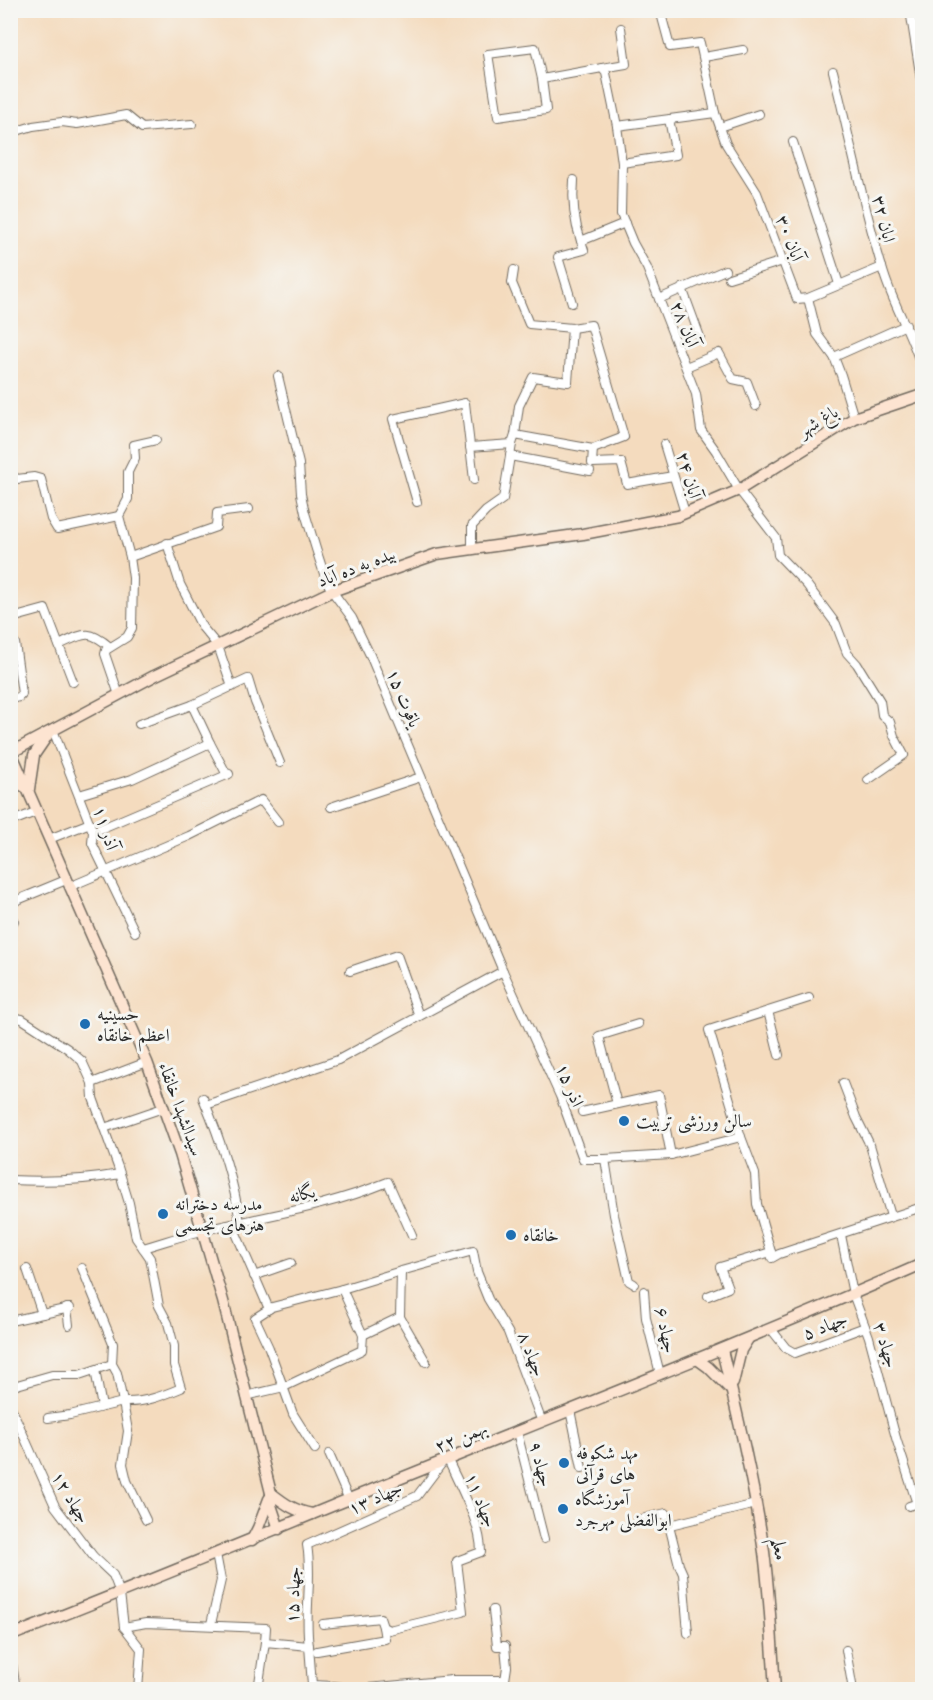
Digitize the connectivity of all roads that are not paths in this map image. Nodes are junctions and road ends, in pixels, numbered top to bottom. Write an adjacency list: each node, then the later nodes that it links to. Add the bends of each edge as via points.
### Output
1 (660, 10): 5 (street, via 670,47 700,43)
2 (910, 10): 9 (street)
3 (621, 28): 6 (street, via 626,64)
4 (743, 50): 5 (street)
5 (704, 57): 10 (street, آبان ۳۰)
6 (602, 68): 8 (street); 14 (street, آبان ۲۸)
7 (833, 71): 23 (street, ابان ۳۲)
8 (542, 79): 8 (street, via 546,110 498,117 488,54 535,48)
9 (922, 86)
10 (715, 113): 12 (street); 15 (street, آبان ۳۰)
11 (759, 114): 15 (street)
12 (669, 119): 14 (street); 18 (street, via 676,155)
13 (192, 124): 16 (street, via 142,128 126,115 77,124 33,126)
14 (616, 126): 18 (street, آبان ۲۸)
15 (720, 127): 22 (street, آبان ۳۰, via 756,193)
16 (10, 133)
17 (793, 142): 25 (street)
18 (622, 163): 20 (street, آبان ۲۸)
19 (574, 180): 21 (street, via 572,197)
20 (624, 222): 21 (street); 28 (street, آبان ۲۸)
21 (581, 241): 29 (street, via 584,250 558,257)
22 (783, 261): 26 (street); 27 (street, آبان ۳۰, via 797,299)
23 (882, 267): 25 (street); 30 (street, ابان ۳۲)
24 (514, 270): 31 (street, via 512,283 529,324)
25 (839, 284): 27 (street)
26 (682, 288): 28 (street); 32 (street)
27 (808, 297): 33 (street, via 817,334)
28 (660, 299): 34 (street, آبان ۲۸)
29 (572, 303)
30 (906, 325): 33 (street); 35 (street, ابان ۳۲)
31 (572, 328): 40 (street, via 568,382 533,377 519,406); 45 (street, via 591,325 624,438)
32 (700, 337)
33 (834, 357): 39 (street)
34 (686, 367): 38 (street, via 719,353 733,379 747,382); 51 (street, آبان ۲۸, via 696,394 701,430)
35 (922, 368)
36 (278, 376): 59 (street, یاقوت ۱۵, via 299,464 305,513)
37 (922, 395): 39 (main road, باغ شهر)
38 (756, 406)
39 (854, 418): 51 (main road, باغ شهر)
40 (515, 435): 42 (street); 45 (street)
41 (156, 440): 55 (street, via 134,445 128,498)
42 (512, 444): 44 (street); 46 (street)
43 (664, 444): 49 (street, آبان ۲۴)
44 (471, 447): 50 (street); 52 (street, via 465,403 393,418)
45 (594, 449): 49 (street, via 592,463 621,462 627,484)
46 (510, 456): 48 (street); 57 (street, via 503,499 471,526)
47 (10, 467): 55 (street, via 17,479 41,479 57,529)
48 (590, 471)
49 (673, 476): 54 (street, آبان ۲۴)
50 (474, 480)
51 (739, 490): 54 (main road, بیده به ده آباد); 77 (street, آبان ۲۸, via 776,538 778,555 836,624 847,653 880,701 882,715 890,722 904,755)
52 (417, 502)
53 (249, 509): 56 (street, via 217,513 216,527)
54 (685, 513): 57 (main road, بیده به ده آباد, via 583,534)
55 (119, 516): 58 (street)
56 (167, 543): 58 (street); 63 (street, via 180,585 202,627)
57 (472, 550): 59 (main road, بیده به ده آباد, via 437,554)
58 (130, 557): 64 (street, via 132,628 127,637)
59 (332, 591): 63 (main road, بیده به ده آباد); 75 (street, یاقوت ۱۵, via 352,618)
60 (10, 615): 62 (street, via 12,618 45,609)
61 (15, 643): 68 (street, via 22,694)
62 (59, 645): 64 (street, via 85,633 97,636); 65 (street)
63 (218, 646): 66 (street); 67 (main road, بیده به ده آباد)
64 (110, 648): 67 (street, via 105,659)
65 (73, 682)
66 (232, 687): 69 (street); 74 (street, via 248,679)
67 (119, 695): 71 (main road, بیده به ده آباد)
68 (10, 699)
69 (192, 705): 70 (street); 72 (street)
70 (139, 724)
71 (52, 730): 73 (main road, بیده به ده آباد); 78 (main road, via 34,755); 79 (street, آذر ۱۱)
72 (210, 743): 79 (street, via 132,779); 85 (street, via 228,775)
73 (11, 752): 78 (main road, سیدالشهدا خانقاء)
74 (280, 763)
75 (421, 777): 80 (street); 92 (street, یاقوت ۱۵)
76 (10, 778): 78 (main road)
77 (868, 780)
78 (28, 789): 81 (main road, سیدالشهدا خانقاء)
79 (79, 795): 84 (street, آذر ۱۱)
80 (331, 807)
81 (38, 811): 82 (street); 86 (main road, سیدالشهدا خانقاء)
82 (10, 822)
83 (278, 822): 87 (street, via 261,801)
84 (90, 823): 85 (street, آذر ۱۱); 86 (street)
85 (93, 832): 87 (street, آذر ۱۱, via 92,843)
86 (49, 839): 88 (main road, سیدالشهدا خانقاء)
87 (105, 871): 88 (street); 90 (street, آذر ۱۱)
88 (67, 884): 89 (street); 100 (main road, سیدالشهدا خانقاء)
89 (10, 903)
90 (135, 932)
91 (350, 971): 95 (street, via 397,955)
92 (502, 971): 95 (street); 98 (street, یاقوت ۱۵)
93 (809, 998): 94 (street)
94 (768, 1011): 99 (street); 107 (street, via 709,1030)
95 (419, 1016): 114 (street, via 338,1060 205,1101 236,1197)
96 (10, 1017): 101 (street, via 22,1019 68,1049 82,1061)
97 (638, 1024): 103 (street, via 599,1036)
98 (526, 1025): 109 (street, اذر ۱۵, via 560,1096 583,1159)
99 (779, 1055)
100 (147, 1062): 101 (street); 104 (main road, سیدالشهدا خانقاء)
101 (92, 1083): 106 (street)
102 (843, 1083): 113 (street, via 870,1145)
103 (617, 1104): 105 (street); 108 (street, via 659,1095)
104 (163, 1108): 106 (street); 115 (main road, سیدالشهدا خانقاء)
105 (582, 1112)
106 (104, 1128): 110 (street)
107 (741, 1137): 108 (street); 119 (street, via 755,1173 757,1204)
108 (671, 1155): 109 (street)
109 (605, 1159): 126 (street, via 623,1258 629,1281)
110 (120, 1174): 111 (street, via 51,1182); 118 (street, via 136,1238)
111 (10, 1180)
112 (922, 1207): 113 (street)
113 (891, 1216): 117 (street)
114 (236, 1223): 115 (street, یگانه); 116 (street, یگانه, via 355,1196 388,1182); 125 (street)
115 (203, 1230): 118 (street, یگانه); 149 (main road, سیدالشهدا خانقاء)
116 (412, 1235)
117 (842, 1235): 119 (street, via 772,1258); 129 (street, جهاد ۳)
118 (143, 1248): 150 (street, via 150,1258 159,1306 168,1323 181,1389 137,1402)
119 (771, 1252): 130 (street, via 720,1267 728,1288)
120 (291, 1263): 125 (street)
121 (922, 1264): 129 (main road, ۲۲ بهمن)
122 (82, 1268): 143 (street, via 113,1344)
123 (27, 1269): 132 (street)
124 (401, 1271): 127 (street); 133 (street); 155 (street, جهاد ۸, via 473,1251 477,1272 508,1332)
125 (254, 1275): 131 (street)
126 (634, 1284)
127 (342, 1288): 131 (street); 138 (street)
128 (644, 1291): 145 (street, جهاد ۶, via 646,1318)
129 (853, 1294): 136 (street, جهاد ۳); 137 (main road, ۲۲ بهمن)
130 (708, 1296)
131 (269, 1309): 148 (street, via 255,1318)
132 (42, 1314): 134 (street); 135 (street, via 69,1308)
133 (400, 1317): 138 (street); 142 (street)
134 (10, 1321)
135 (69, 1325)
136 (865, 1327): 137 (street, جهاد ۵, via 795,1353); 164 (street, جهاد ۳)
137 (771, 1329): 139 (main road, ۲۲ بهمن)
138 (363, 1335): 148 (street, via 362,1350)
139 (748, 1339): 140 (main road, ۲۲ بهمن); 146 (main road, via 741,1350)
140 (725, 1349): 141 (main road, ۲۲ بهمن); 146 (main road, معلم)
141 (697, 1359): 145 (main road, ۲۲ بهمن); 146 (main road)
142 (426, 1362)
143 (112, 1364): 144 (street); 150 (street)
144 (95, 1370): 147 (street, via 79,1375 52,1375); 152 (street)
145 (660, 1374): 153 (main road, ۲۲ بهمن)
146 (732, 1386): 163 (main road, معلم)
147 (10, 1387)
148 (284, 1387): 149 (street); 157 (street, via 294,1414)
149 (246, 1396): 161 (main road, سیدالشهدا خانقاء)
150 (123, 1402): 152 (street); 166 (street, via 128,1431 123,1464)
151 (10, 1405): 174 (street, جهاد ۱۲, via 55,1506 93,1556 113,1575)
152 (102, 1407): 154 (street)
153 (570, 1410): 155 (main road, ۲۲ بهمن); 160 (street)
154 (48, 1418)
155 (542, 1422): 156 (main road, ۲۲ بهمن)
156 (517, 1432): 159 (main road, ۲۲ بهمن); 170 (street, جهاد ۹)
157 (315, 1449)
158 (329, 1454): 162 (street)
159 (446, 1461): 162 (main road, ۲۲ بهمن); 172 (street, جهاد ۱۳, via 417,1496); 179 (street, جهاد ۱۱, via 482,1542 482,1552 457,1562 464,1612 389,1630)
160 (582, 1468)
161 (271, 1493): 165 (main road, via 299,1512); 169 (main road, سیدالشهدا خانقاء); 171 (main road)
162 (349, 1500): 165 (main road, ۲۲ بهمن)
163 (756, 1504): 168 (street); 191 (main road, معلم)
164 (916, 1504)
165 (314, 1514): 169 (main road, ۲۲ بهمن)
166 (146, 1520)
167 (637, 1520): 168 (street, via 666,1513)
168 (670, 1525): 180 (street, via 683,1574)
169 (282, 1527): 171 (main road, ۲۲ بهمن)
170 (544, 1539)
171 (252, 1540): 173 (main road, ۲۲ بهمن)
172 (307, 1545): 183 (street, جهاد ۱۵)
173 (216, 1554): 174 (main road, ۲۲ بهمن); 176 (street, via 221,1580)
174 (120, 1593): 178 (street); 181 (main road, ۲۲ بهمن)
175 (492, 1610): 187 (street, via 498,1647 505,1646 505,1680)
176 (211, 1624): 178 (street, via 146,1623); 182 (street, via 266,1628)
177 (323, 1624): 179 (street, via 380,1618)
178 (124, 1627): 189 (street, via 141,1649)
179 (383, 1628): 185 (street, via 385,1639)
180 (688, 1633)
181 (10, 1636)
182 (265, 1642): 183 (street); 190 (street)
183 (309, 1646): 187 (street, جهاد ۱۵, via 312,1685)
184 (846, 1650): 192 (street)
185 (317, 1651)
186 (10, 1652): 188 (street)
187 (333, 1688)
188 (16, 1689)
189 (138, 1689)
190 (258, 1689)
191 (775, 1689)
192 (853, 1689)

